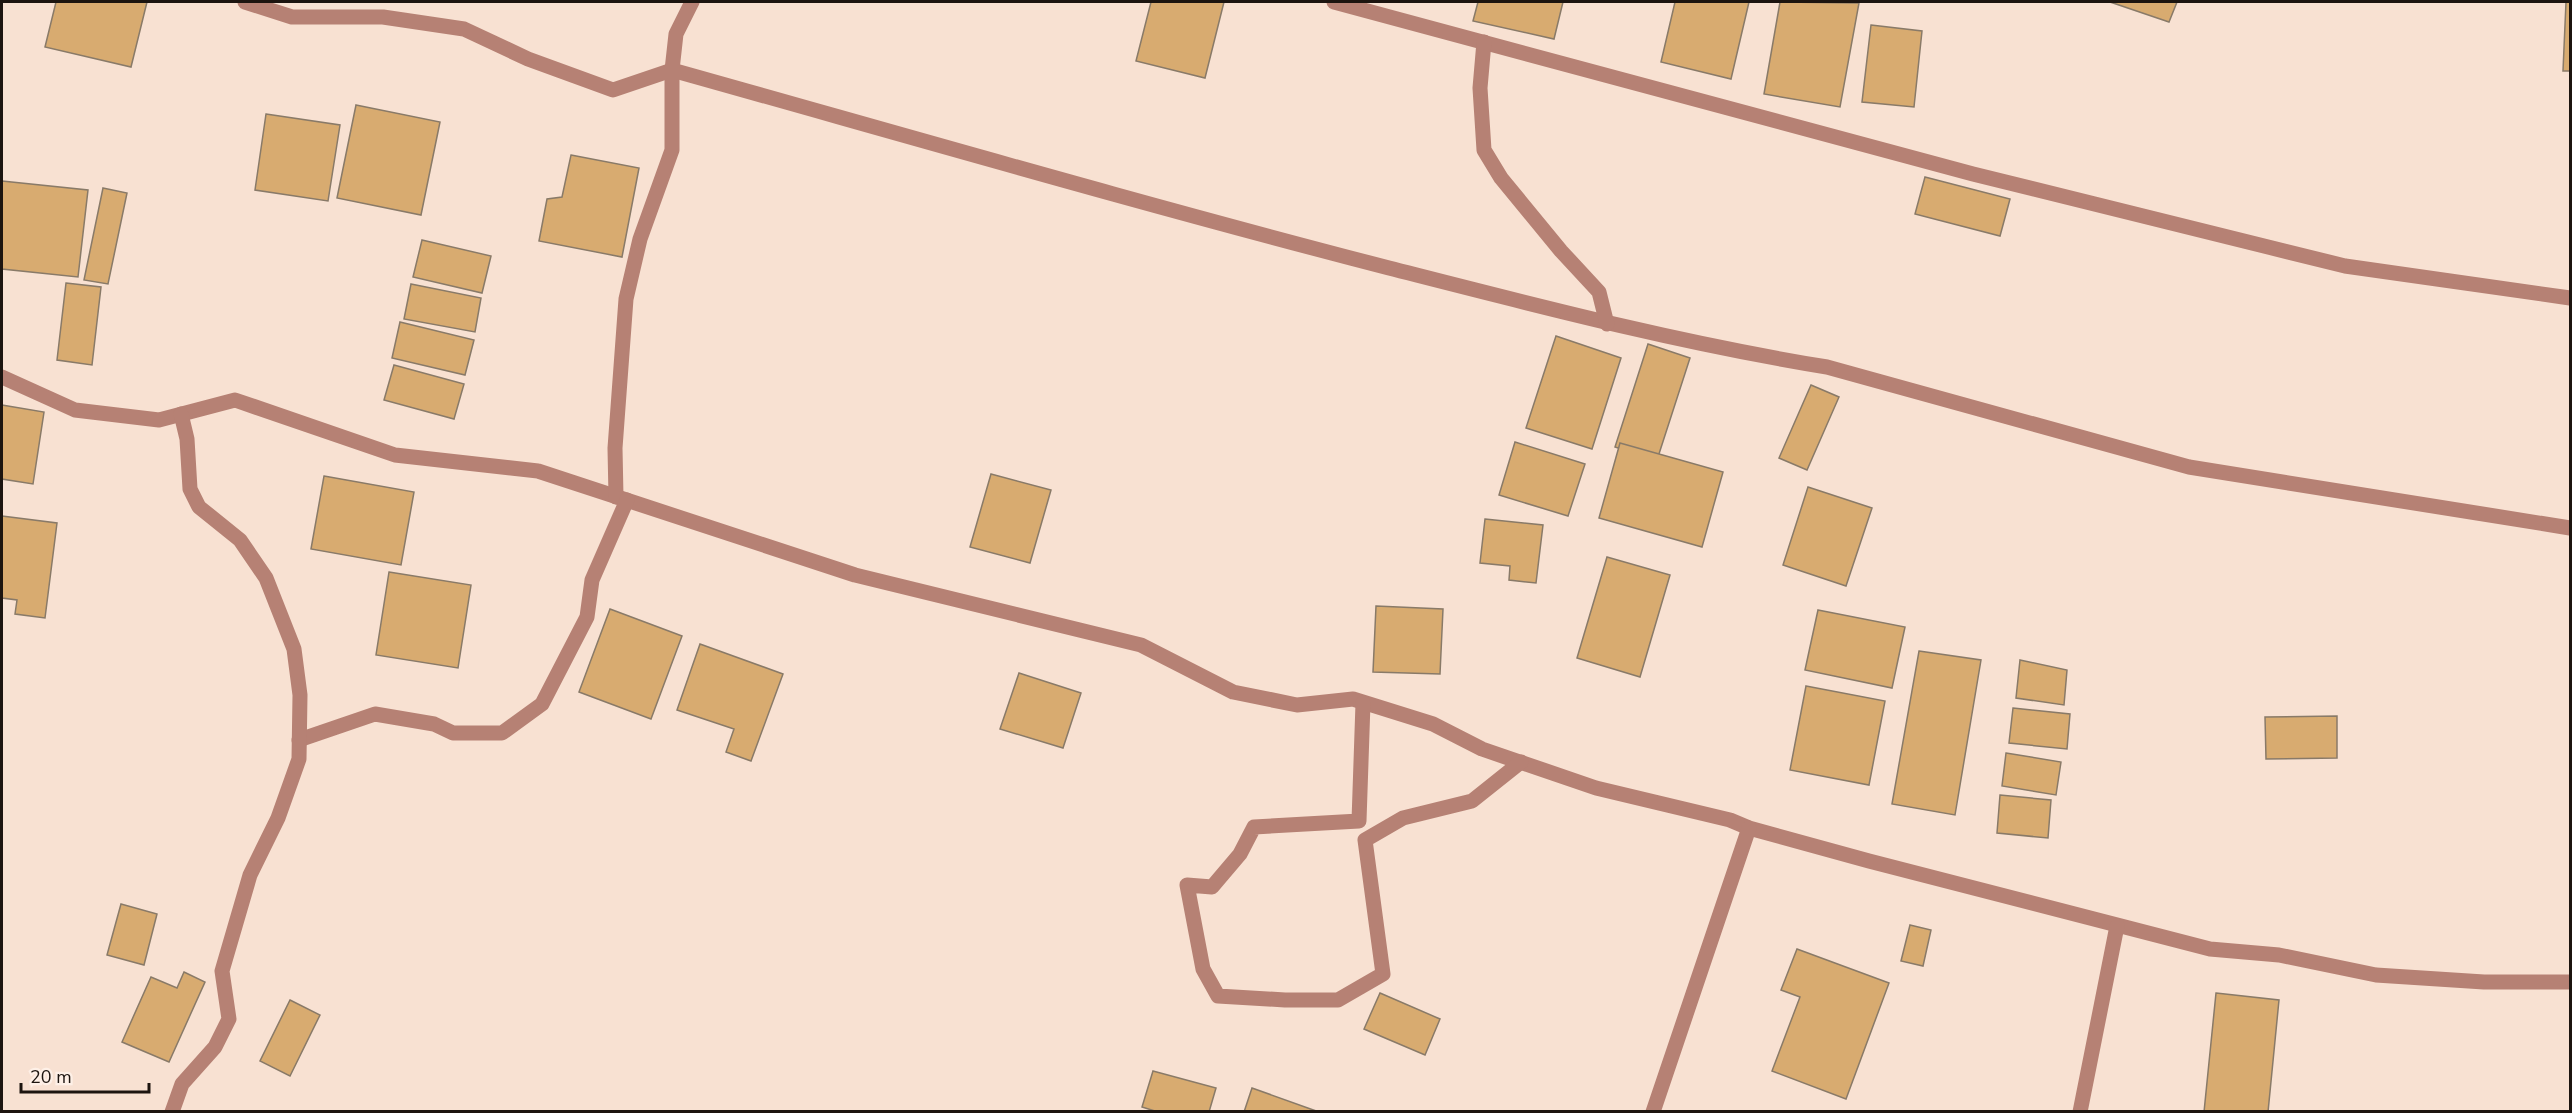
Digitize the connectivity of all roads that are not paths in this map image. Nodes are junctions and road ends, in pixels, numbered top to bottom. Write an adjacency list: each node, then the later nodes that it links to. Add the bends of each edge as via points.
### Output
1 (245, 2): 5 (street, via 292,18 383,18 464,29 528,59 614,90)
2 (692, 2): 5 (street, via 676,34)
3 (1334, 2): 4 (street)
4 (1484, 42): 6 (street, via 1973,174 2345,266); 7 (street, via 1480,88 1484,150 1501,178 1599,291)
5 (672, 70): 7 (street, via 1245,231); 10 (street, via 672,150 640,239 626,299 615,447)
6 (2571, 298)
7 (1607, 324): 11 (street, via 1827,367 2189,467)
8 (2, 377): 9 (street, via 75,410 159,420)
9 (181, 414): 10 (street, via 235,400 395,455 538,471); 13 (street, via 190,489 199,507 240,540 266,578 294,649 300,695)
10 (622, 498): 12 (street, via 855,575 1141,645 1233,692 1297,705 1353,699); 13 (street, via 592,580 587,617 542,704 502,733 453,733 434,724 375,714)
11 (2571, 528)
12 (1364, 703): 14 (street, via 1433,724 1482,749); 14 (street, via 1359,821 1254,827 1240,854 1212,887 1187,885 1203,969 1218,996 1338,1000 1383,974 1365,840 1403,819 1472,801)
13 (299, 740): 18 (street, via 299,759 278,818 250,875 222,971 229,1019 215,1047 182,1084)
14 (1521, 762): 15 (street, via 1596,788)
15 (1749, 828): 16 (street); 19 (street)
16 (2117, 926): 17 (street, via 2210,949 2279,955 2376,975); 20 (street)
17 (2571, 982)
18 (172, 1112)
19 (1653, 1112)
20 (2080, 1112)

